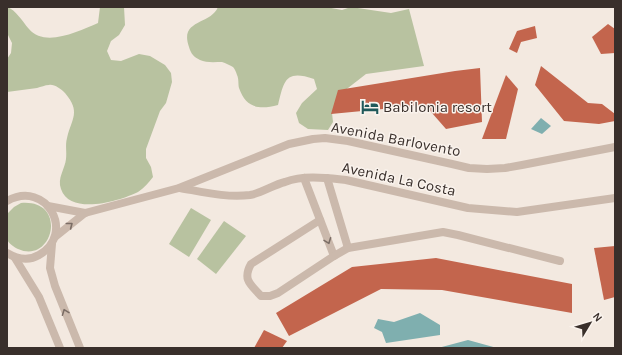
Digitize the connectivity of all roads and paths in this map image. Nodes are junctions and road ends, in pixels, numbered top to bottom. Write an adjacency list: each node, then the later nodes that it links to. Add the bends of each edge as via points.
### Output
1 (615, 147): 4 (street, Avenida Barlovento, via 505,168 487,169 336,139 313,138 289,144)
2 (304, 178): 3 (street, Avenida La Costa); 4 (street, Avenida La Costa, via 286,181 252,195 232,196); 9 (street)
3 (327, 178): 5 (street, Avenida La Costa, via 468,208 517,212); 11 (street)
4 (179, 188): 8 (street, Avenida Barlovento)
5 (615, 198)
6 (7, 201): 7 (street, via 15,196 27,195 39,198)
7 (48, 206): 8 (street, Avenida Barlovento); 10 (street, via 57,226)
8 (85, 213): 10 (street, Avenida Barlovento, one-way to 8)
9 (320, 220): 13 (street, one-way to 13); 13 (street, via 251,264 246,272 248,282 261,296 270,296)
10 (53, 240): 14 (street, Avenida Barlovento, via 45,252 36,257); 17 (street, one-way to 10, via 50,268)
11 (348, 248): 13 (street); 15 (street, via 443,232)
12 (7, 253): 14 (street)
13 (334, 256)
14 (15, 258): 16 (street, via 39,297)
15 (560, 260)
16 (60, 348)
17 (80, 348)

